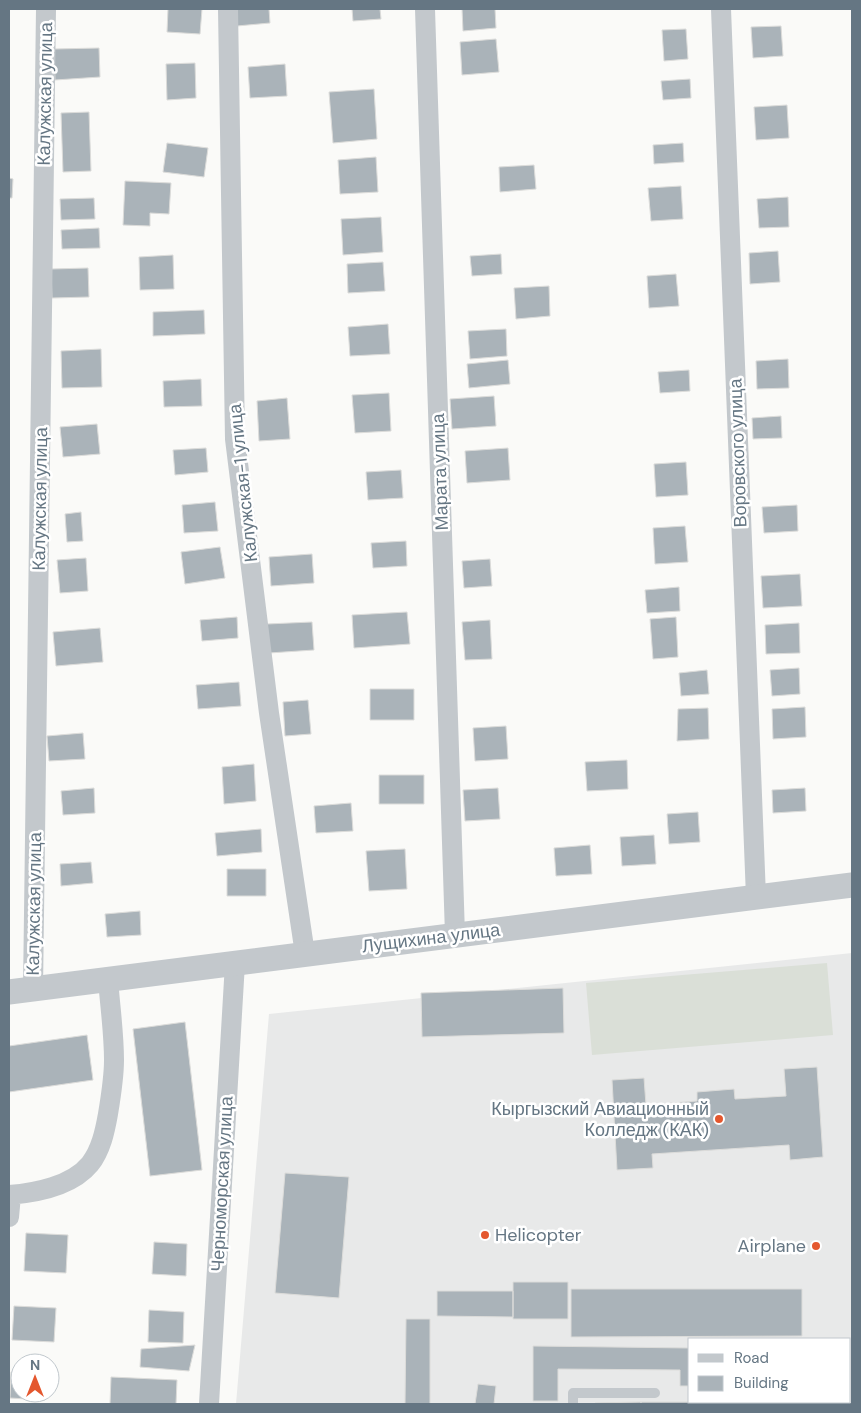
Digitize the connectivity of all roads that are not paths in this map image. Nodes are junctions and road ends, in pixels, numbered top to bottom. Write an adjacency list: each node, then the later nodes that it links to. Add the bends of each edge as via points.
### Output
1 (46, 9): 11 (street, Калужская улица)
2 (228, 9): 8 (street, Калужская-1 улица, via 235,439 269,713)
3 (425, 9): 7 (street, Марата улица)
4 (721, 9): 6 (street, Воровского улица)
5 (852, 885): 6 (street, Лущихина улица)
6 (756, 897): 7 (street, Лущихина улица)
7 (455, 935): 8 (street, Лущихина улица)
8 (305, 954): 9 (street, Лущихина улица)
9 (235, 964): 10 (street, Лущихина улица); 16 (street, Черноморская улица)
10 (108, 979): 11 (street, Лущихина улица); 13 (street, via 113,1082 104,1133 96,1153 89,1165 76,1176 51,1187)
11 (33, 989): 12 (street, Лущихина улица)
12 (9, 992)
13 (10, 1195): 14 (street)
14 (9, 1217)
15 (655, 1393): 17 (lane, via 573,1393)
16 (209, 1404)
17 (573, 1404)

